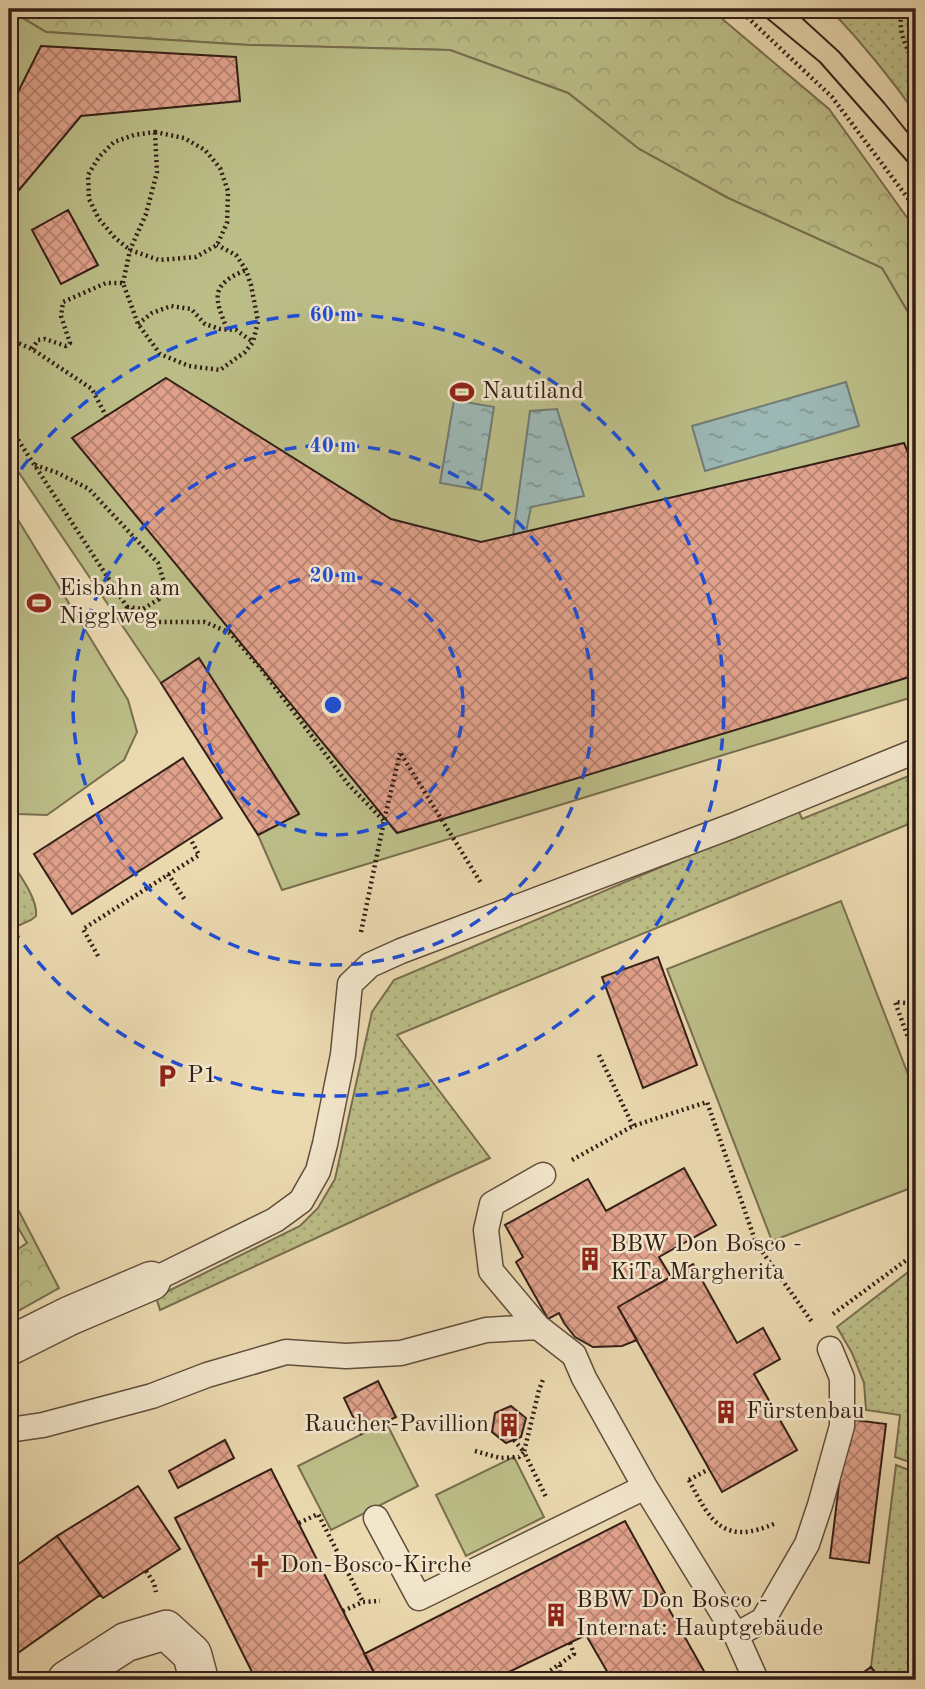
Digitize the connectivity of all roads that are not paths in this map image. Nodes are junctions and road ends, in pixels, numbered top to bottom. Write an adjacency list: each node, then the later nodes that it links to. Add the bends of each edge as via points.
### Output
1 (916, 751): 3 (lane, via 370,965 350,984 343,1055 325,1144 318,1171 301,1201 267,1224)
2 (543, 1175): 4 (lane, via 492,1204 486,1230 491,1271)
3 (151, 1281): 5 (street)
4 (538, 1327): 7 (lane, via 486,1330 401,1353 286,1352 152,1396); 8 (lane, via 574,1355)
5 (9, 1346)
6 (830, 1349): 10 (lane, via 842,1378 842,1426 820,1505 807,1544 763,1620)
7 (9, 1430)
8 (645, 1487): 9 (lane, via 419,1598); 10 (lane)
9 (376, 1518)
10 (736, 1635): 13 (lane)
11 (75, 1679): 12 (street, via 126,1642 166,1630 192,1654)
12 (199, 1680)
13 (756, 1680)

